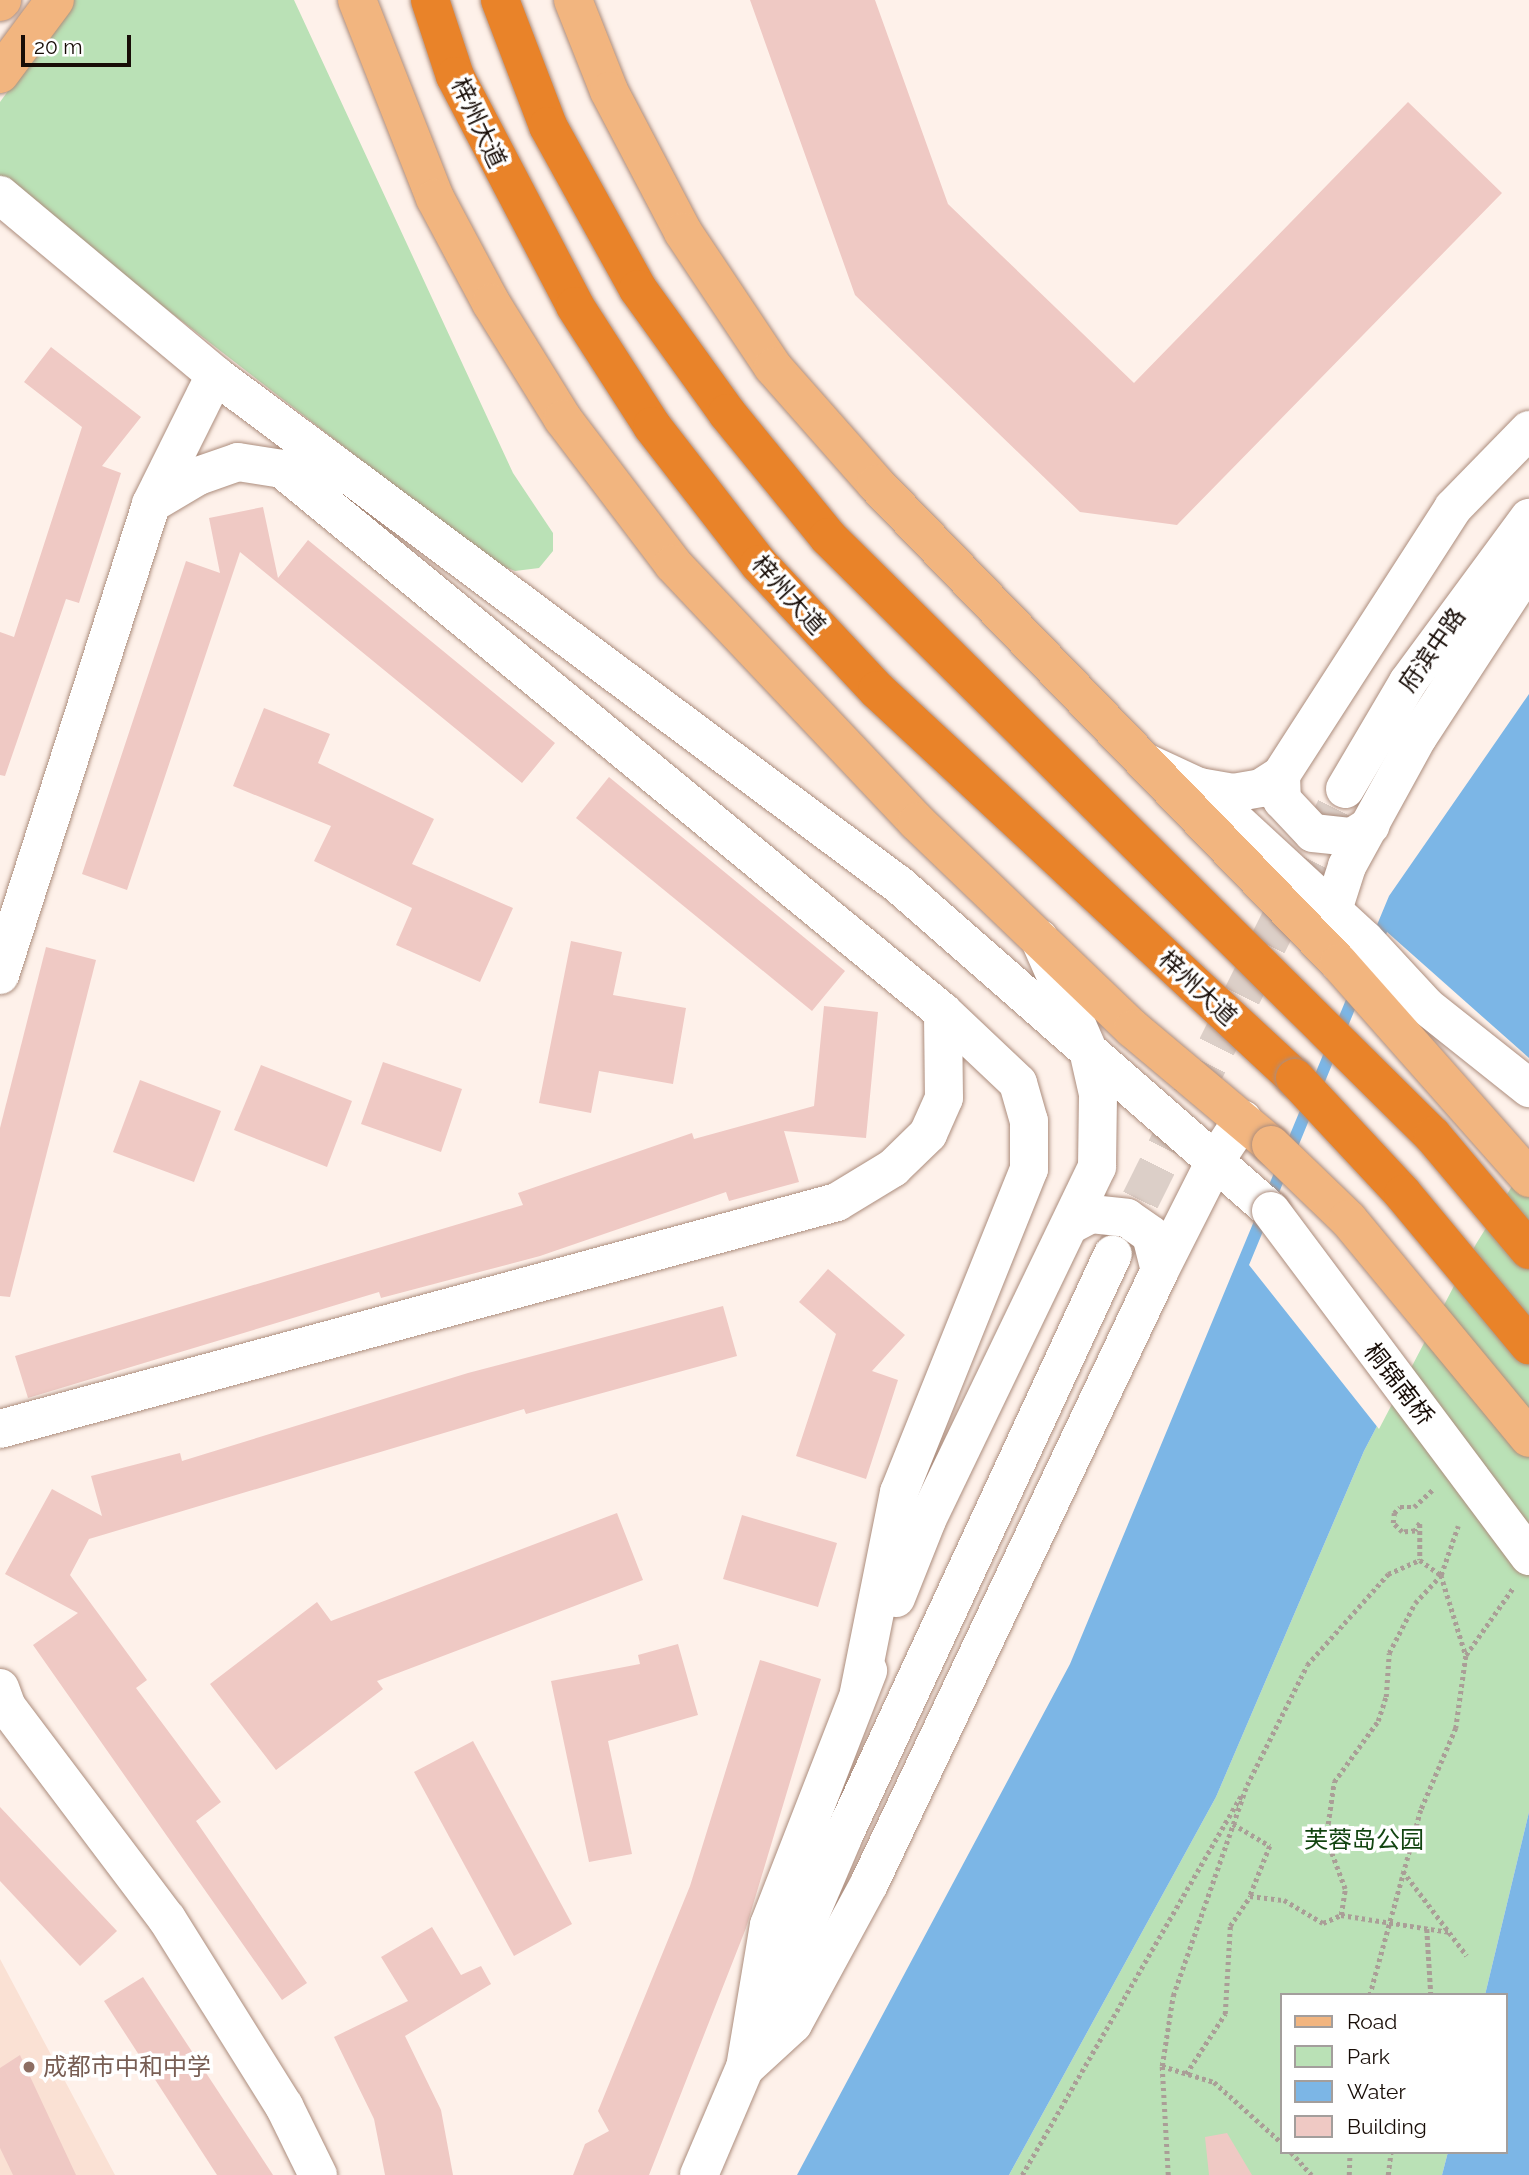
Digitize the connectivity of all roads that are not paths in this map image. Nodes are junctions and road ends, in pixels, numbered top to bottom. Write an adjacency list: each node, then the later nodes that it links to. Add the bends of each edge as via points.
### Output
1 (55, 0): 6 (main road)
2 (357, 0): 19 (main road, via 435,198 563,419 673,564 785,688)
3 (430, 0): 32 (highway, 梓州大道, bridge, via 456,76 575,306 652,426 759,564 877,690 1295,1078 1403,1194)
4 (500, 0): 29 (highway, via 548,126 638,289 735,423 828,537 1433,1136)
5 (573, 0): 13 (main road, via 609,91 683,232 773,367 876,484)
6 (0, 74)
7 (0, 195): 8 (street, 桐锦南桥)
8 (215, 375): 10 (street); 23 (street, 桐锦南桥, via 898,884)
9 (1529, 430): 14 (street, via 1453,508)
10 (151, 504): 21 (street); 22 (street, via 198,476 238,462 282,469)
11 (1529, 518): 16 (street, 府滨中路, via 1408,682)
12 (1529, 567): 17 (street, via 1418,737)
13 (1147, 763): 15 (street); 20 (main road)
14 (1281, 775): 15 (street, via 1261,788 1233,793); 17 (street, via 1282,800 1313,833 1352,837)
15 (1199, 787): 18 (street)
16 (1345, 789)
17 (1371, 825): 18 (street, via 1347,866)
18 (1333, 910): 20 (street)
19 (1039, 938): 23 (street); 25 (main road, via 1133,1029)
20 (1350, 958): 24 (street, via 1426,1006); 27 (main road)
21 (0, 975)
22 (943, 1012): 33 (street, via 944,1098 928,1134 893,1168 836,1202); 36 (street, via 1018,1083 1029,1121 1029,1169 899,1492)
23 (1088, 1050): 26 (street, 桐锦南桥); 28 (street, via 1101,1135 1097,1167)
24 (1529, 1088)
25 (1243, 1119): 26 (street); 34 (main road, bridge, via 1348,1219)
26 (1214, 1161): 31 (street); 35 (street, 桐锦南桥, bridge, via 1271,1211)
27 (1529, 1178)
28 (1072, 1224): 31 (street, via 1091,1214 1127,1218 1151,1235); 36 (street, via 927,1520)
29 (1529, 1250)
30 (1113, 1254): 38 (street, via 843,1837)
31 (1160, 1270): 38 (street, via 869,1884 793,2024)
32 (1529, 1345)
33 (0, 1429)
34 (1529, 1438)
35 (1525, 1566)
36 (859, 1693): 38 (street, via 769,1924)
37 (3, 1699): 39 (street, via 167,1919 284,2106)
38 (745, 2068): 40 (street)
39 (318, 2175)
40 (699, 2175)

